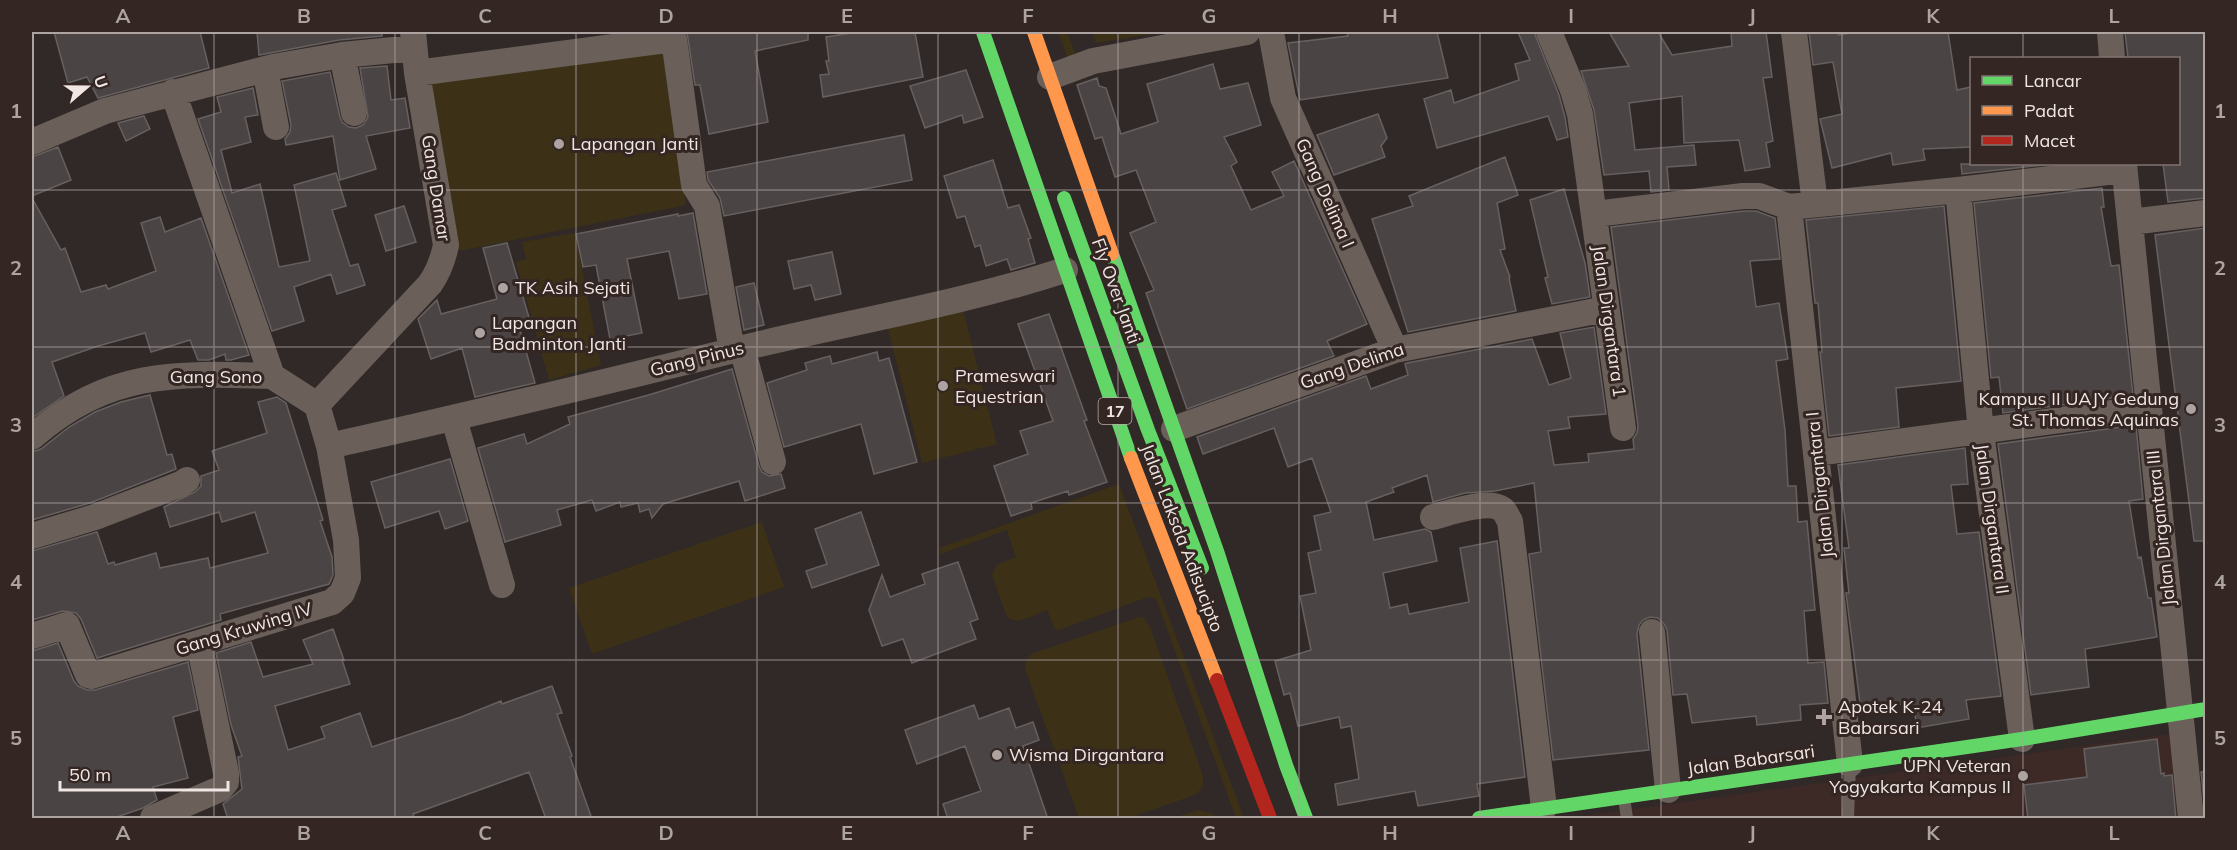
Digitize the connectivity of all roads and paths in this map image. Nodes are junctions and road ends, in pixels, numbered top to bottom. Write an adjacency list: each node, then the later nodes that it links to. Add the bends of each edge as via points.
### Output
1 (1034, 32): 12 (main road, Jalan Laksda Adisucipto)
2 (1247, 32): 12 (street, via 1093,60)
3 (1271, 32): 28 (street, Gang Delima I, via 1283,98)
4 (1549, 32): 23 (street, Jalan Dirgantara 1, via 1580,114)
5 (1794, 32): 20 (street)
6 (2109, 32): 10 (street)
7 (984, 34): 25 (main road, Jalan Laksda Adisucipto / 17)
8 (415, 51): 9 (street); 27 (street, via 674,39 694,185 707,206); 30 (street, Gang Damar, via 446,245 444,258 430,284)
9 (342, 56): 11 (street); 14 (street)
10 (2112, 57)
11 (265, 69): 13 (street); 15 (street)
12 (1050, 77): 34 (main road, Jalan Laksda Adisucipto)
13 (173, 92): 16 (street, via 105,111); 29 (street)
14 (354, 113)
15 (276, 127)
16 (32, 142)
17 (2124, 167): 19 (street); 24 (street, Jalan Dirgantara III)
18 (1060, 187): 43 (main road, Fly Over Janti / 17, via 1143,422)
19 (1958, 190): 20 (street); 35 (street, Jalan Dirgantara II)
20 (1815, 204): 21 (street)
21 (1789, 207): 23 (street, via 1759,196 1743,196); 38 (street, Jalan Dirgantara I)
22 (2205, 213): 24 (street)
23 (1595, 214): 26 (street, Jalan Dirgantara 1)
24 (2130, 222): 31 (street, Jalan Dirgantara III)
25 (1065, 270): 27 (street, Gang Pinus, via 1016,286); 58 (main road, Jalan Laksda Adisucipto / 17, via 1137,474)
26 (1606, 309): 28 (street, Gang Delima); 33 (street, Jalan Dirgantara 1)
27 (737, 350): 32 (street, Gang Pinus); 39 (street)
28 (1395, 350): 34 (street, Gang Delima)
29 (272, 376): 30 (street); 36 (street, Gang Sono, via 201,374 128,384 86,398)
30 (317, 405): 37 (street, Gang Kruwing IV)
31 (2149, 408): 35 (street); 50 (street, Jalan Dirgantara III)
32 (454, 419): 37 (street, Gang Pinus); 44 (street)
33 (1623, 428)
34 (1174, 429): 53 (main road, Jalan Laksda Adisucipto)
35 (1981, 432): 38 (street); 51 (street, Jalan Dirgantara II)
36 (32, 437)
37 (328, 446): 48 (street, Gang Kruwing IV, via 346,540 348,578 342,593 332,602)
38 (1816, 453): 52 (street, Jalan Dirgantara I)
39 (773, 462)
40 (187, 480): 42 (street, via 95,517)
41 (1433, 518): 56 (street, via 1488,506 1504,510 1510,521)
42 (32, 536)
43 (1208, 582)
44 (502, 585)
45 (1226, 626): 53 (main road)
46 (1652, 632): 54 (street)
47 (32, 636): 48 (street, Gang Kruwing IV, via 66,625 91,676)
48 (199, 643): 57 (street, via 225,782 220,789)
49 (2205, 709): 50 (main road, Jalan Babarsari)
50 (2180, 713): 51 (main road, Jalan Babarsari); 63 (street, Jalan Dirgantara III)
51 (2022, 739): 52 (main road, Jalan Babarsari)
52 (1850, 764): 54 (main road, Jalan Babarsari); 62 (lane)
53 (1286, 765): 59 (main road, Jalan Laksda Adisucipto)
54 (1668, 790): 55 (main road, Jalan Babarsari)
55 (1624, 797): 56 (main road, Jalan Babarsari); 61 (lane)
56 (1544, 808): 60 (main road, Jalan Babarsari)
57 (153, 819)
58 (1270, 819)
59 (1306, 819)
60 (1479, 819)
61 (1627, 819)
62 (1848, 819)
63 (2191, 819)

